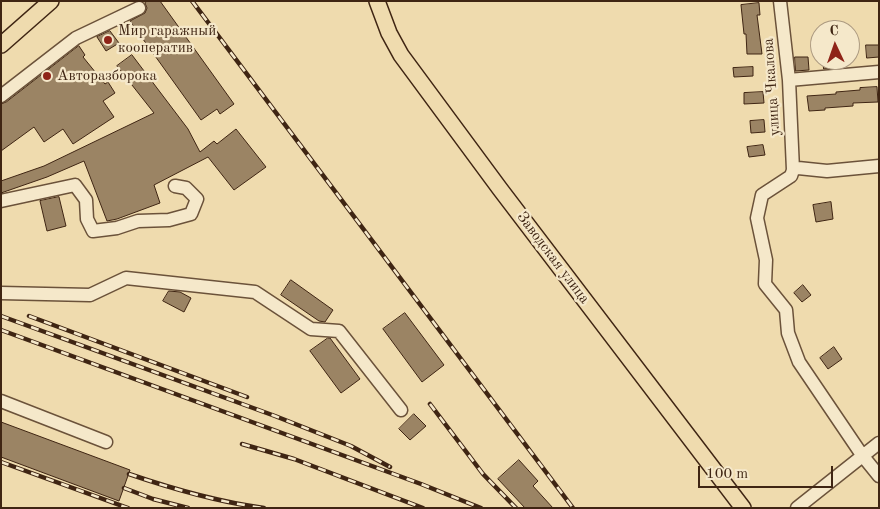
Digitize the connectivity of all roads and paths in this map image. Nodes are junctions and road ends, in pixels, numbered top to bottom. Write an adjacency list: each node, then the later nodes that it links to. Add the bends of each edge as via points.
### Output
1 (51, 1): 5 (main road)
2 (377, 1): 20 (main road, Заводская улица, via 401,55)
3 (780, 1): 7 (street, улица Чкалова)
4 (139, 8): 8 (street, via 76,38)
5 (1, 45)
6 (879, 72): 7 (street)
7 (789, 80): 10 (street, улица Чкалова)
8 (1, 96)
9 (879, 166): 10 (street, via 827,171)
10 (794, 170): 18 (street, via 791,176 762,195 757,218 766,260 765,284 786,310 788,333 799,362)
11 (175, 186): 12 (street, via 186,188 197,199 191,214 93,231 87,218 86,200 74,185)
12 (1, 201)
13 (1, 293): 15 (street, via 90,295 126,278 254,292 312,329 339,331)
14 (1, 401): 16 (street)
15 (401, 410)
16 (106, 442)
17 (879, 443): 18 (street)
18 (862, 455): 19 (street); 21 (street)
19 (879, 476)
20 (743, 508)
21 (797, 508)

